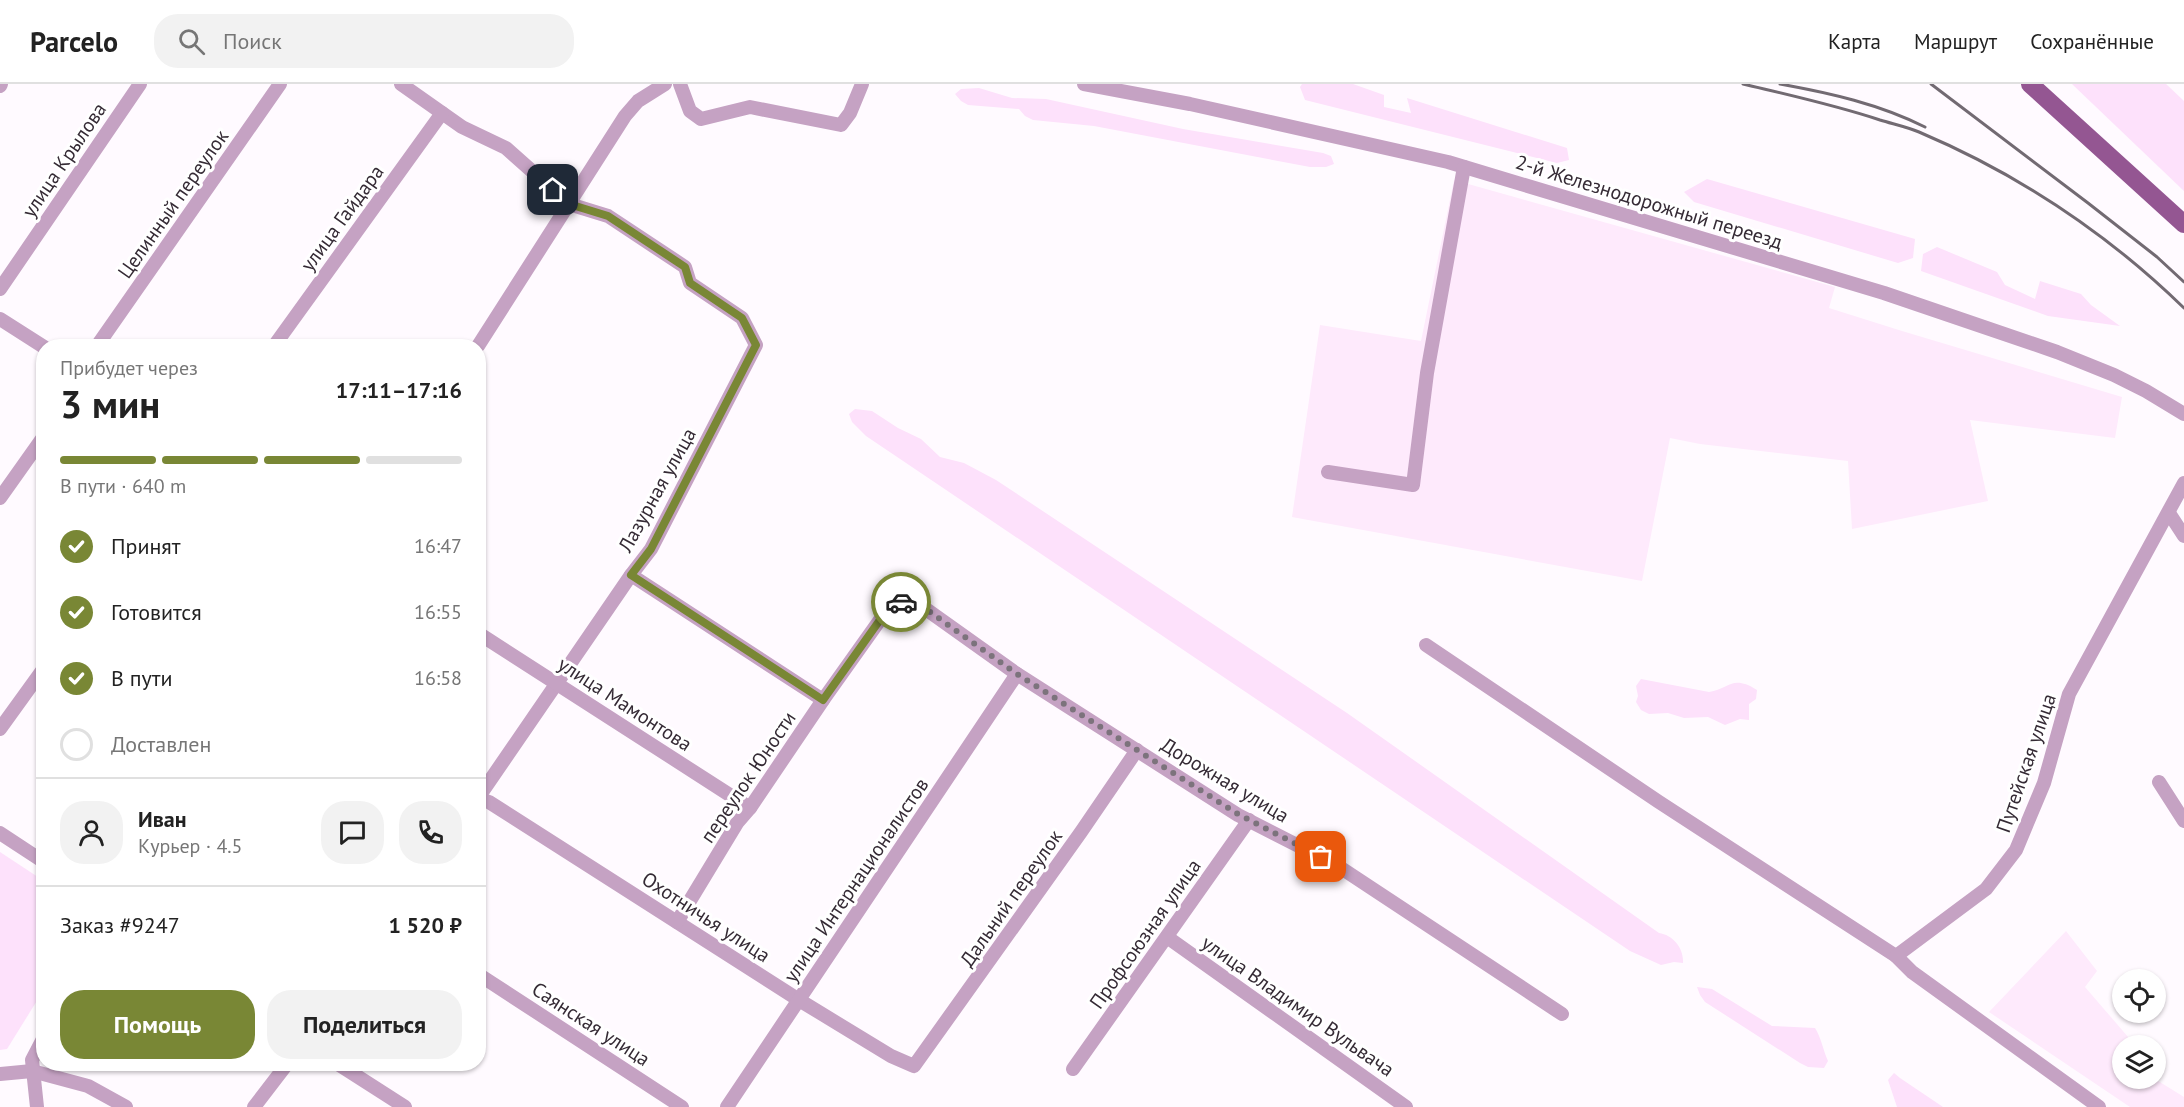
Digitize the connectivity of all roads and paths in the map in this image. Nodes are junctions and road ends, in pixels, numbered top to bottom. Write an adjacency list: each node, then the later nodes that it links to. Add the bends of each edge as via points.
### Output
1 (140, 84): 13 (street, улица Крылова)
2 (280, 84): 15 (street, Целинный переулок)
3 (401, 84): 9 (street)
4 (665, 84): 11 (street, via 638,101 625,116)
5 (680, 84): 6 (street, via 690,111 701,119 750,107 841,125)
6 (862, 84)
7 (1084, 84): 10 (street, 2-й Железнодорожный переезд, via 1190,104)
8 (2030, 84): 12 (main road)
9 (442, 113): 11 (street, via 506,148); 16 (street, улица Гайдара)
10 (1464, 167): 19 (street, 2-й Железнодорожный переезд, via 1884,293 2057,352 2125,380); 21 (street, via 1427,373 1413,485)
11 (569, 204): 17 (street); 26 (street, Лазурная улица, via 608,216 685,267 690,283 742,318 756,345 651,549)
12 (2184, 224)
13 (0, 289)
14 (0, 319): 18 (street)
15 (102, 339)
16 (279, 339)
17 (482, 339)
18 (36, 342)
19 (2184, 414)
20 (36, 447): 23 (street)
21 (1328, 472)
22 (2184, 483): 24 (street, Путейская улица)
23 (0, 498)
24 (2169, 513): 25 (street); 46 (street, Путейская улица, via 2069,694 2044,783 2016,850 1986,889)
25 (2184, 536)
26 (631, 575): 32 (street, Лазурная улица); 33 (street)
27 (900, 602): 30 (street, Дорожная улица, via 916,602); 33 (street, переулок Юности, via 887,610)
28 (486, 638): 32 (street, улица Мамонтова)
29 (1426, 645): 46 (street)
30 (1017, 674): 35 (street, Дорожная улица); 48 (street, улица Интернационалистов)
31 (36, 679): 34 (street)
32 (557, 683): 37 (street, Лазурная улица); 39 (street, улица Мамонтова)
33 (823, 700): 39 (street, переулок Юности)
34 (0, 729)
35 (1137, 750): 40 (street, Дорожная улица); 51 (street, Дальний переулок)
36 (2159, 782): 41 (street)
37 (486, 786)
38 (486, 801): 44 (street, Охотничья улица)
39 (750, 808): 44 (street, переулок Юности)
40 (1249, 820): 45 (street, Профсоюзная улица); 49 (street, Дорожная улица, via 1338,866)
41 (2184, 821)
42 (0, 833): 43 (street)
43 (36, 857)
44 (677, 922): 48 (street, Охотничья улица)
45 (1167, 937): 52 (street, Профсоюзная улица); 63 (street, улица Владимир Вульвача)
46 (1896, 956): 64 (street, via 1912,972)
47 (486, 979): 61 (street, Саянская улица)
48 (799, 1000): 51 (street, Охотничья улица); 62 (street, улица Интернационалистов)
49 (1562, 1014)
50 (36, 1054): 53 (street)
51 (914, 1066)
52 (1073, 1069)
53 (32, 1071): 56 (street); 57 (street); 58 (street, via 88,1086)
54 (282, 1071): 59 (street)
55 (349, 1071): 60 (street)
56 (0, 1074)
57 (37, 1107)
58 (126, 1107)
59 (254, 1107)
60 (405, 1107)
61 (682, 1107)
62 (727, 1107)
63 (1406, 1107)
64 (2099, 1107)

